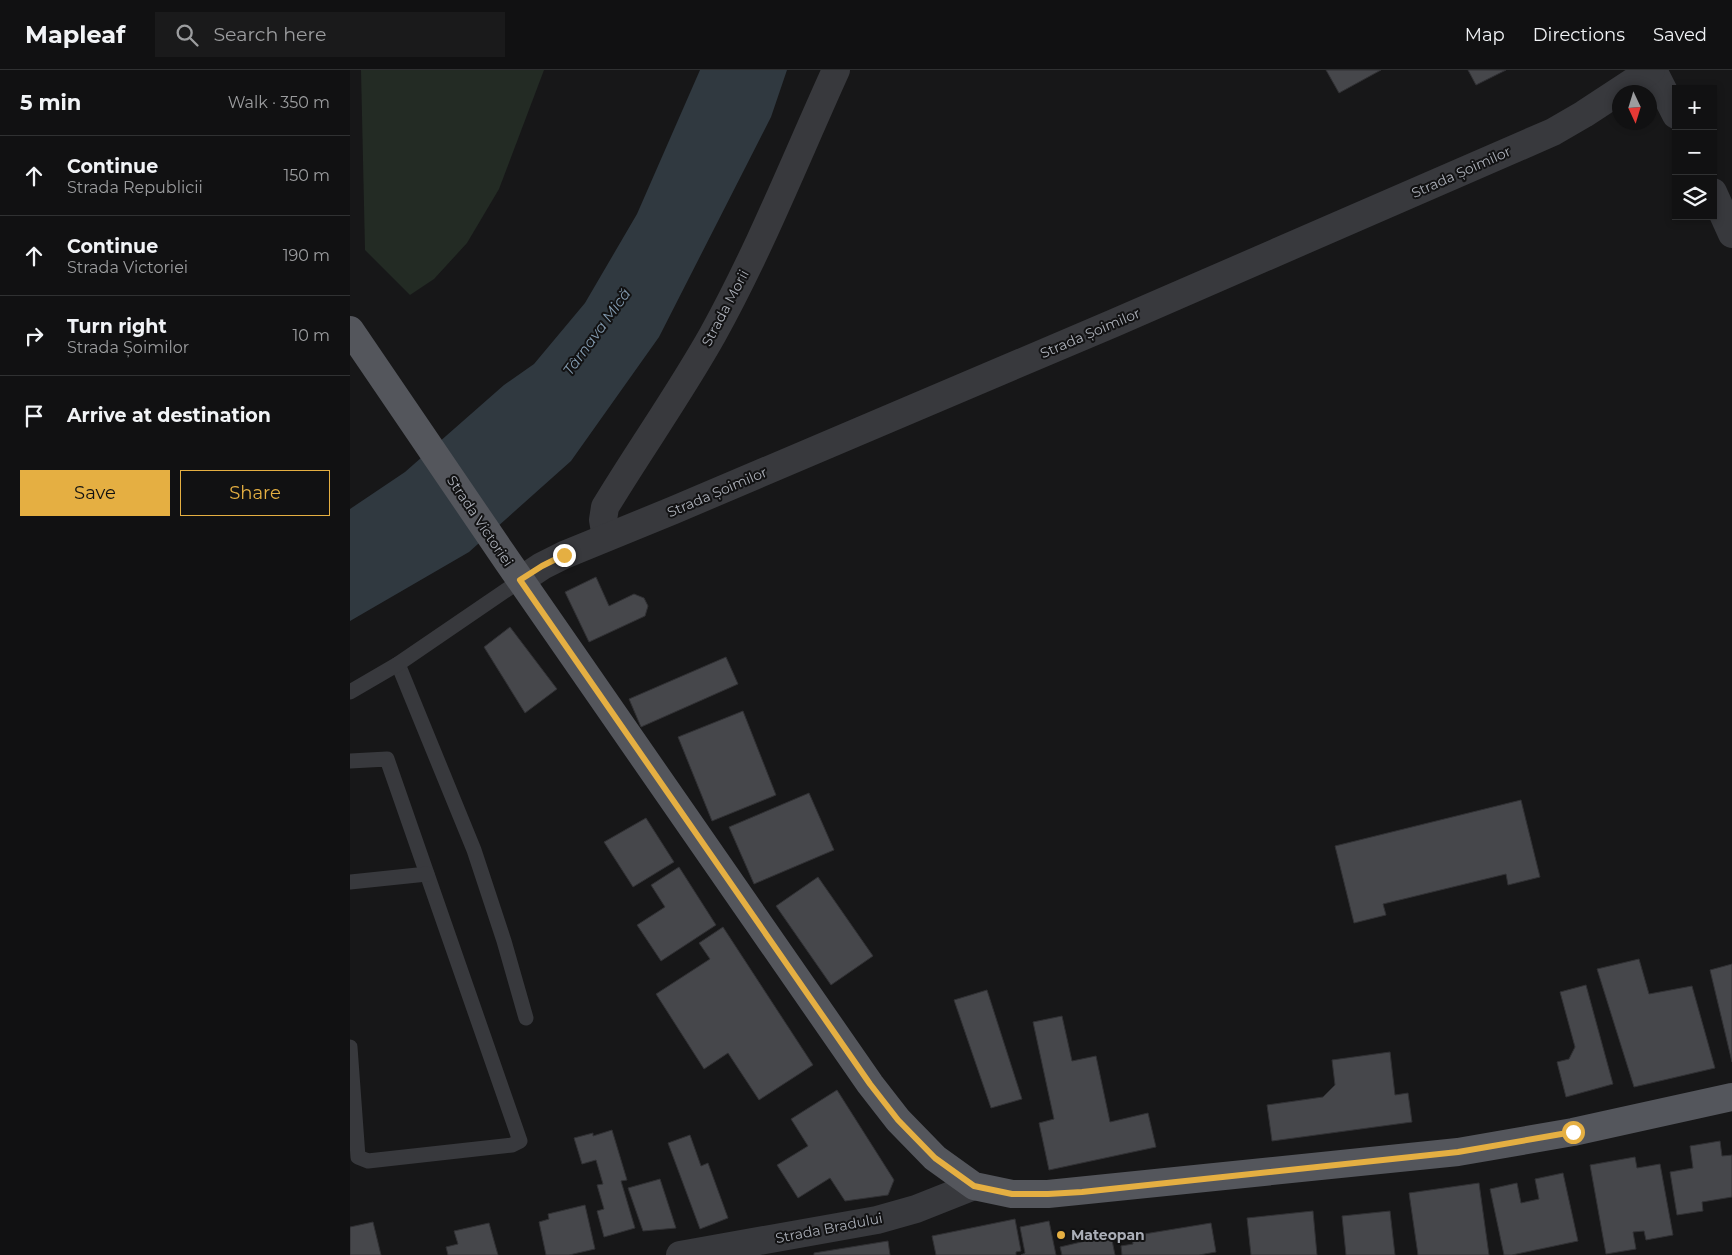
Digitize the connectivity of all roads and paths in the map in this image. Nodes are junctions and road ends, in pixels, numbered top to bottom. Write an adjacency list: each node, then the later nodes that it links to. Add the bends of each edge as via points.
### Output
1 (836, 70): 5 (street, Strada Morii, via 744,274 713,334 605,507)
2 (1652, 70): 3 (street); 5 (street, Strada Șoimilor, via 1553,132 1114,323)
3 (1672, 108)
4 (350, 330): 6 (main road, Strada Victoriei)
5 (606, 537): 6 (street, Strada Șoimilor, via 542,566)
6 (514, 571): 7 (lane); 15 (main road, Strada Victoriei, via 870,1084 898,1120 935,1158)
7 (398, 664): 8 (lane); 12 (lane, via 474,850)
8 (350, 692)
9 (350, 761): 10 (lane, via 387,759)
10 (427, 874): 11 (lane); 13 (lane, via 520,1141 512,1145 368,1161 358,1158)
11 (350, 882)
12 (526, 1018)
13 (350, 1047)
14 (1732, 1097): 15 (main road, via 1564,1134 1458,1152 1074,1193 1012,1194)
15 (974, 1186): 16 (street, Strada Bradului, via 916,1210 877,1220)
16 (680, 1255)

